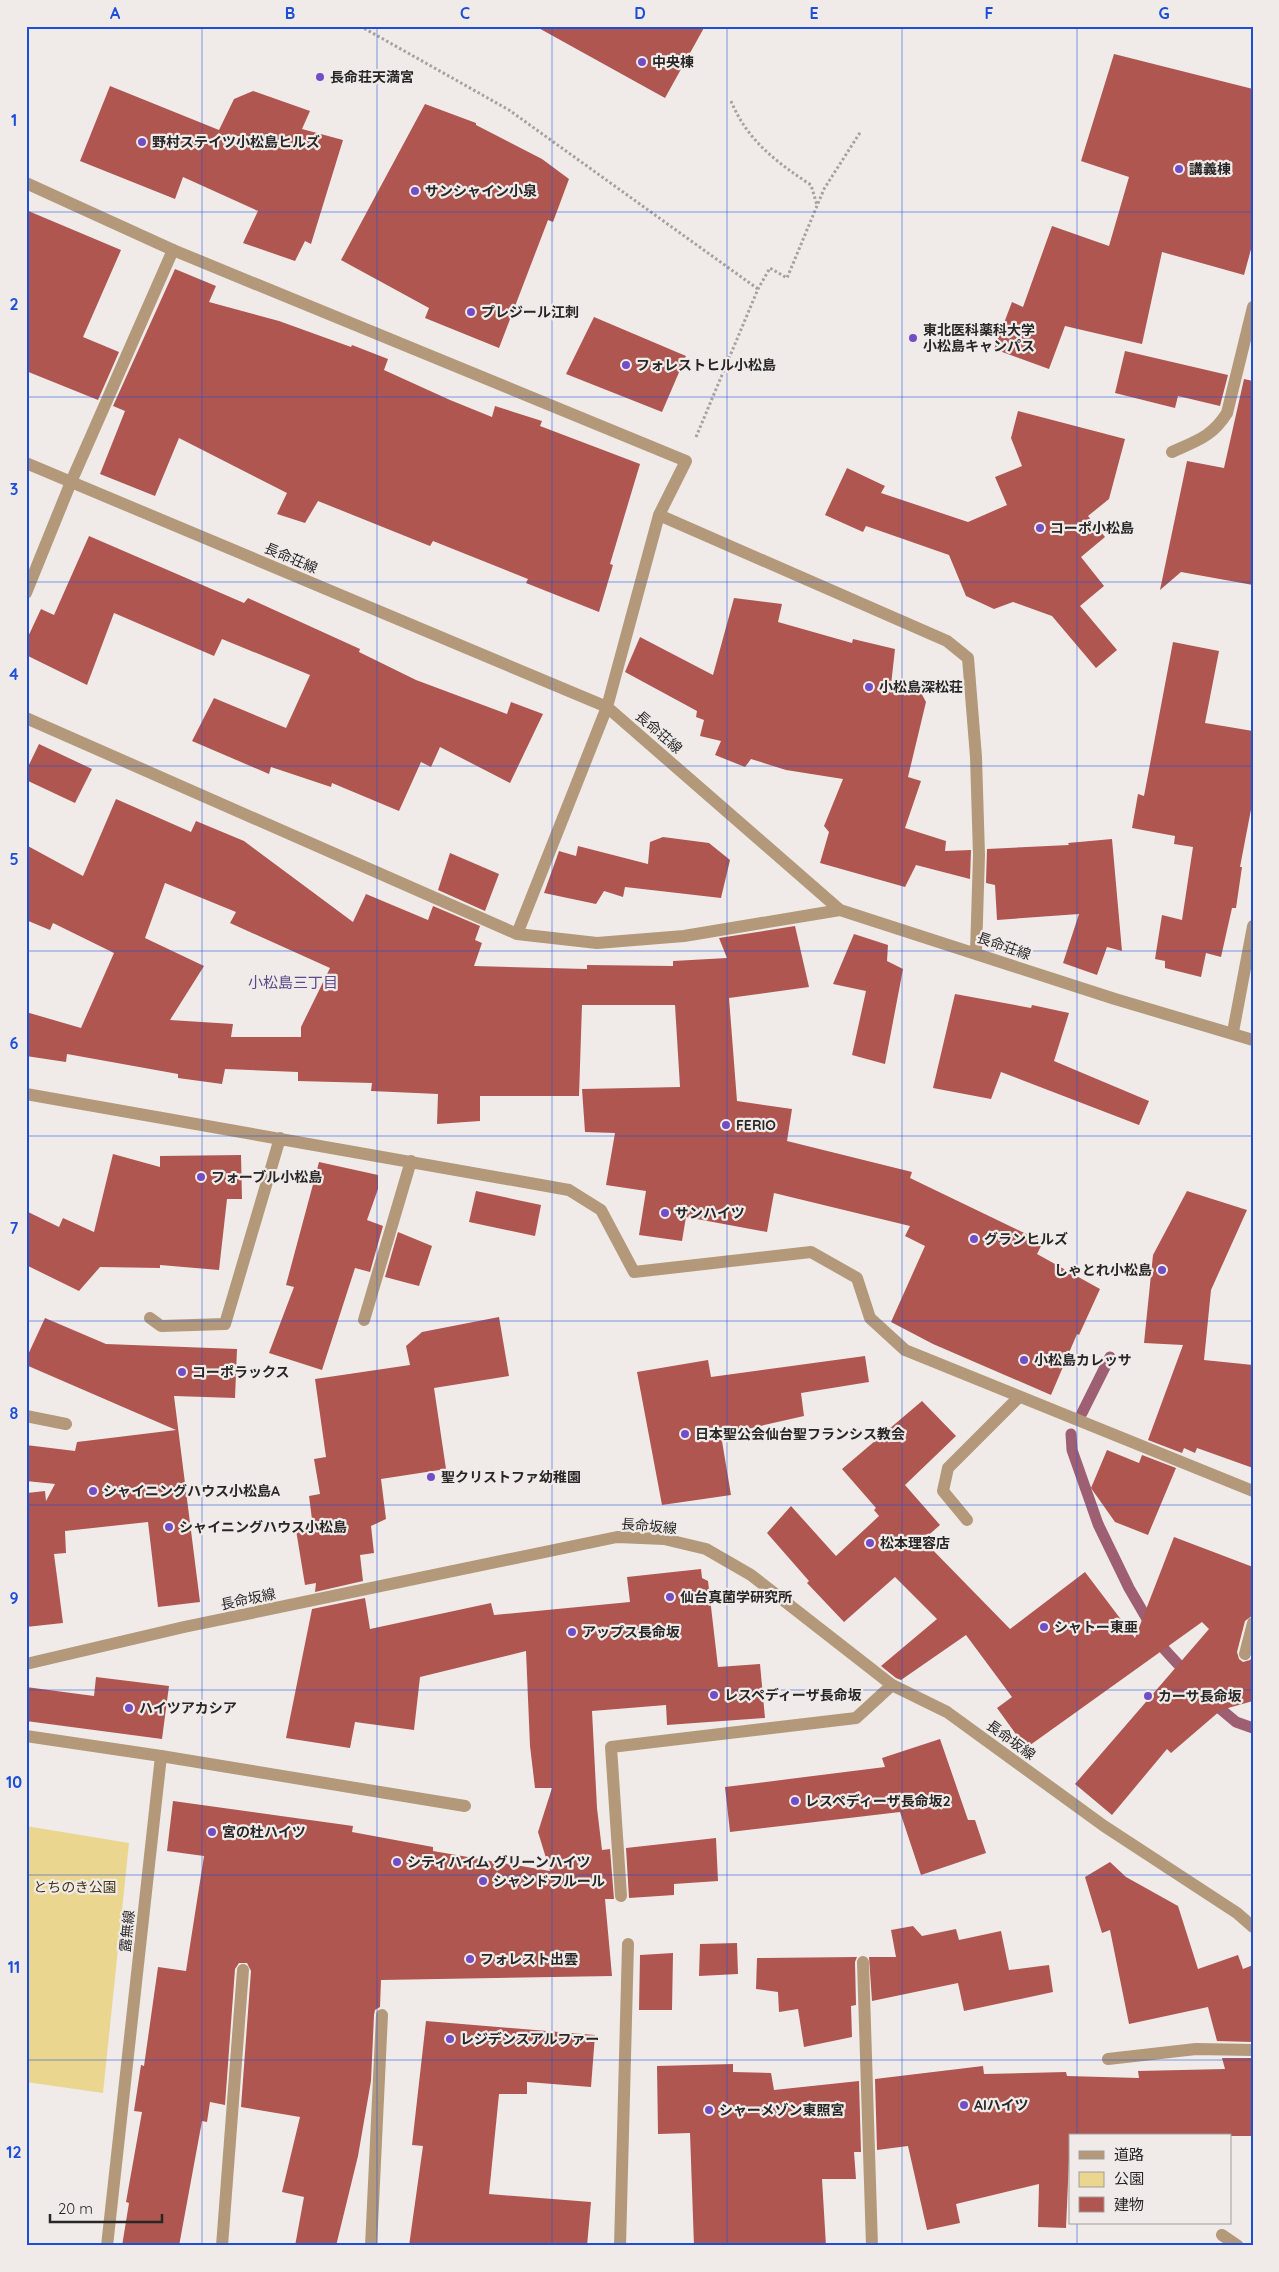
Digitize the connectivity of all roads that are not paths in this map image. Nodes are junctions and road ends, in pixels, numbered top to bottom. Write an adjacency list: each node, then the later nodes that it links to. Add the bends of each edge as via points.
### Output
1 (26, 183): 2 (street)
2 (173, 250): 6 (street); 7 (street, via 686,461)
3 (1253, 307): 4 (street, via 1227,413 1209,434)
4 (1172, 452)
5 (26, 462): 6 (street, 長命荘線)
6 (71, 482): 8 (street); 9 (street, 長命荘線)
7 (659, 515): 9 (street); 14 (street, via 947,642 968,658 979,855)
8 (26, 593)
9 (607, 707): 11 (street, 長命荘線); 13 (street)
10 (26, 718): 13 (street)
11 (840, 910): 13 (street, via 684,936 597,943); 14 (street, 長命荘線)
12 (1253, 926): 15 (street)
13 (517, 934)
14 (976, 952): 15 (street, 長命荘線, via 1115,999)
15 (1232, 1032): 16 (street, 長命荘線)
16 (1253, 1040)
17 (26, 1094): 18 (street)
18 (280, 1138): 19 (street); 20 (street, via 225,1324 161,1326)
19 (411, 1161): 21 (street); 22 (street, via 569,1190 601,1210 634,1272 811,1252 857,1278 870,1318 905,1350)
20 (150, 1318)
21 (364, 1320)
22 (1018, 1397): 25 (street); 26 (street, via 948,1468 943,1492)
23 (26, 1416): 24 (street)
24 (66, 1424)
25 (1253, 1491)
26 (967, 1520)
27 (1253, 1623): 28 (street)
28 (1245, 1654)
29 (26, 1664): 30 (street, 長命坂線, via 184,1627 617,1537 664,1540 706,1549 752,1575)
30 (892, 1685): 34 (street, via 856,1718 611,1747); 35 (street, 長命坂線, via 947,1712 1104,1826)
31 (26, 1736): 32 (street)
32 (161, 1756): 33 (street); 43 (street, 露無線)
33 (465, 1806)
34 (620, 1896)
35 (1253, 1927)
36 (628, 1944): 46 (street)
37 (863, 1962): 47 (street)
38 (243, 1970): 44 (street)
39 (382, 2015): 45 (street)
40 (1253, 2050): 41 (street, via 1196,2049)
41 (1108, 2059)
42 (1222, 2235): 48 (street)
43 (108, 2246)
44 (222, 2246)
45 (371, 2246)
46 (620, 2246)
47 (872, 2246)
48 (1238, 2246)

